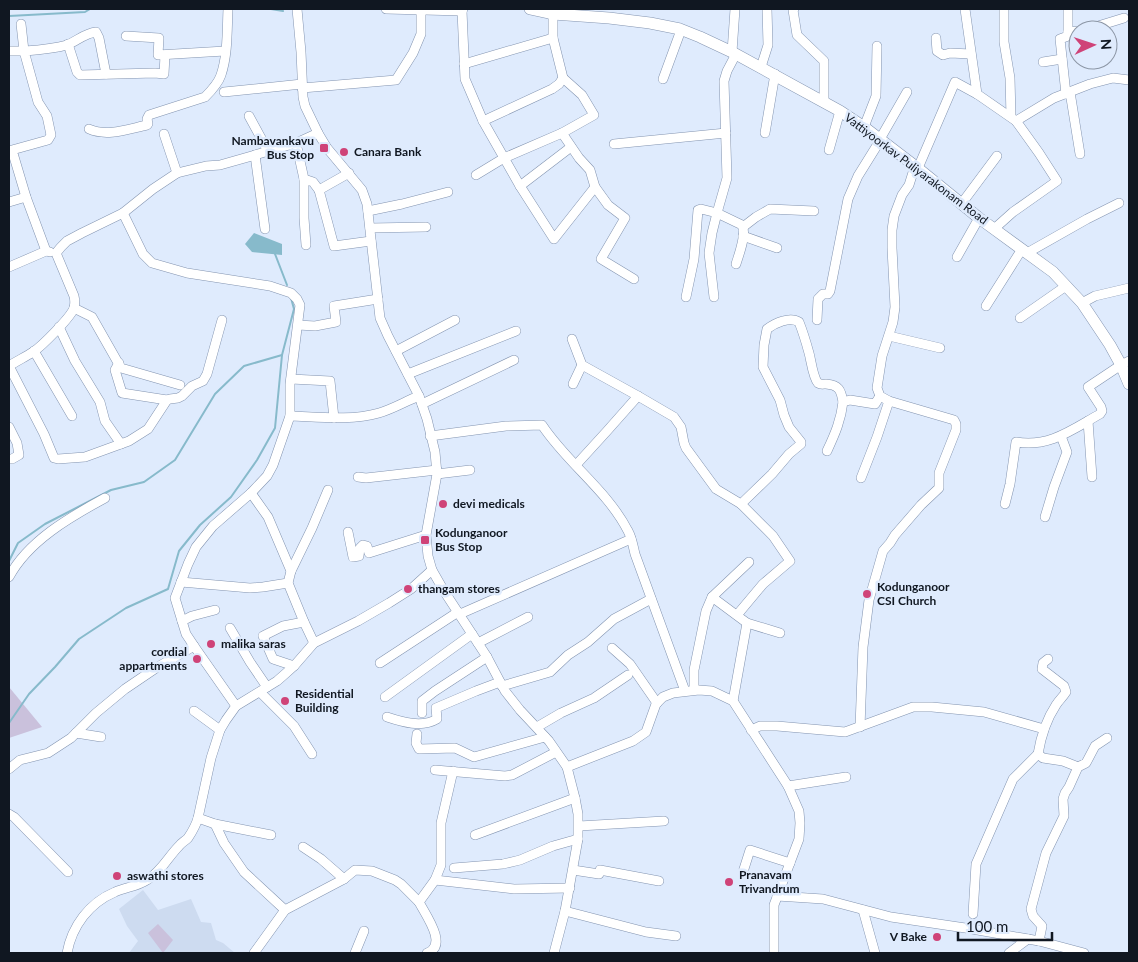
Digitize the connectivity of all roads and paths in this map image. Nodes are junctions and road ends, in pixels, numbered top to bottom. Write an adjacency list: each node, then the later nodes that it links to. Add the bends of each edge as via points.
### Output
1 (228, 9): 26 (street)
2 (297, 9): 39 (street)
3 (386, 9): 4 (street)
4 (421, 9): 11 (street); 39 (street, via 421,34 414,53 396,80)
5 (530, 9): 12 (main road, Vattiyoorkav Puliyarakonam Road)
6 (735, 9): 27 (street)
7 (767, 9): 33 (street, via 768,45)
8 (794, 9): 44 (street, via 797,35 824,61)
9 (965, 9): 28 (street)
10 (1004, 9): 47 (street, via 1004,42)
11 (462, 10): 32 (street)
12 (553, 14): 13 (main road, Vattiyoorkav Puliyarakonam Road); 20 (street)
13 (609, 14): 17 (main road, Vattiyoorkav Puliyarakonam Road)
14 (1124, 18): 15 (street)
15 (1118, 20)
16 (21, 24): 25 (street)
17 (681, 30): 27 (main road, Vattiyoorkav Puliyarakonam Road); 37 (street)
18 (126, 36): 29 (street, via 159,38 158,54)
19 (1068, 36): 30 (street, via 1060,39)
20 (552, 38): 32 (street); 36 (street)
21 (936, 38): 28 (street, via 937,51 943,55)
22 (68, 44): 25 (street); 34 (street, via 78,74); 34 (street, via 89,33 97,33)
23 (876, 46): 49 (street, via 876,96)
24 (9, 51): 25 (street)
25 (24, 51): 62 (street, via 51,135 48,140)
26 (225, 51): 29 (street); 50 (street, via 221,76 205,97 149,115 147,125 115,132)
27 (734, 53): 33 (main road, Vattiyoorkav Puliyarakonam Road); 52 (street, via 724,81)
28 (971, 54): 43 (street)
29 (165, 55): 34 (street, via 164,74)
30 (1062, 59): 31 (street); 42 (street)
31 (1043, 62)
32 (464, 64): 48 (street, via 465,79)
33 (761, 67): 35 (main road, Vattiyoorkav Puliyarakonam Road)
34 (106, 74)
35 (775, 74): 44 (main road, Vattiyoorkav Puliyarakonam Road); 53 (street)
36 (563, 78): 48 (street, via 552,89); 51 (street, via 582,95 594,115)
37 (663, 79)
38 (1129, 80): 42 (street, via 1113,78)
39 (302, 86): 40 (street); 55 (street, via 303,97)
40 (224, 92)
41 (907, 92): 56 (street)
42 (1068, 93): 47 (street); 63 (street)
43 (977, 94): 47 (street); 67 (street, via 954,82)
44 (824, 102): 45 (main road, Vattiyoorkav Puliyarakonam Road)
45 (840, 111): 49 (main road, Vattiyoorkav Puliyarakonam Road); 60 (street)
46 (249, 116): 61 (street)
47 (1013, 119): 88 (street, via 1056,181)
48 (483, 121): 66 (street)
49 (864, 126): 56 (main road, Vattiyoorkav Puliyarakonam Road)
50 (88, 129)
51 (562, 133): 59 (street); 66 (street)
52 (726, 133): 58 (street); 83 (street, via 727,178)
53 (765, 133)
54 (164, 134): 68 (street)
55 (318, 134): 57 (street); 69 (street)
56 (880, 139): 67 (main road, Vattiyoorkav Puliyarakonam Road); 111 (street, via 848,199 830,291 818,299)
57 (296, 143): 61 (street); 71 (street)
58 (614, 144)
59 (571, 147): 72 (street); 73 (street, via 590,170)
60 (829, 150)
61 (268, 151): 64 (street)
62 (11, 153): 76 (street)
63 (1080, 154)
64 (255, 155): 68 (street); 87 (street)
65 (997, 156): 79 (street)
66 (504, 158): 70 (street); 72 (street)
67 (916, 167): 79 (main road, Vattiyoorkav Puliyarakonam Road); 115 (street, via 894,216 895,307)
68 (177, 173): 82 (street)
69 (350, 174): 74 (street); 80 (street, via 362,190)
70 (476, 175)
71 (304, 179): 74 (street, via 314,182); 91 (street)
72 (520, 186): 73 (street, via 554,239)
73 (595, 187): 99 (street, via 608,205 626,218 601,259)
74 (319, 190): 90 (street, via 334,246)
75 (448, 192): 80 (street)
76 (26, 197): 77 (street); 93 (street)
77 (9, 202)
78 (1119, 203): 94 (street)
79 (962, 204): 84 (main road, Vattiyoorkav Puliyarakonam Road)
80 (368, 211): 86 (street)
81 (814, 211): 89 (street, via 770,209 756,217)
82 (123, 213): 95 (street, via 67,241); 112 (street, via 143,254 152,263 187,273 288,291 299,302)
83 (717, 213): 89 (street); 102 (street, via 698,210 694,259); 103 (street, via 709,253)
84 (979, 218): 88 (main road, Vattiyoorkav Puliyarakonam Road); 96 (street)
85 (426, 227): 86 (street)
86 (370, 228): 90 (street)
87 (265, 229)
88 (994, 229): 94 (main road, Vattiyoorkav Puliyarakonam Road)
89 (743, 231): 92 (street); 97 (street)
90 (371, 241): 104 (street)
91 (306, 245)
92 (777, 248)
93 (46, 251): 95 (street); 98 (street)
94 (1025, 251): 100 (main road, Vattiyoorkav Puliyarakonam Road); 106 (street)
95 (56, 253): 107 (street, via 74,296)
96 (957, 257)
97 (736, 264)
98 (9, 267)
99 (634, 279)
100 (1066, 286): 105 (main road, Vattiyoorkav Puliyarakonam Road); 108 (street)
101 (1129, 288): 105 (street, via 1095,296)
102 (686, 297)
103 (714, 297)
104 (378, 299): 112 (street, via 334,306 336,322); 119 (street, via 380,318)
105 (1082, 303): 122 (main road, Vattiyoorkav Puliyarakonam Road)
106 (986, 306)
107 (74, 308): 113 (street); 121 (street, via 92,317)
108 (1020, 318)
109 (222, 320): 132 (street, via 206,378 182,396)
110 (455, 320): 119 (street)
111 (817, 320)
112 (298, 325): 126 (street)
113 (59, 327): 118 (street); 143 (street)
114 (516, 331): 125 (street)
115 (888, 336): 117 (street); 131 (street, via 876,388)
116 (572, 339): 123 (street)
117 (940, 348)
118 (34, 351): 124 (street); 136 (street)
119 (396, 351): 125 (street)
120 (514, 360): 133 (street)
121 (119, 363): 129 (street, via 121,368); 132 (street, via 116,370 122,393)
122 (1125, 363): 127 (main road, Vattiyoorkav Puliyarakonam Road); 139 (street, via 1088,387 1102,411)
123 (582, 364): 128 (street); 130 (street)
124 (9, 366): 143 (street, via 55,459 84,457)
125 (408, 374): 133 (street)
126 (291, 379): 137 (street); 138 (street, via 330,381)
127 (1128, 380)
128 (574, 384)
129 (180, 385)
130 (638, 396): 146 (street); 155 (street, via 674,417 681,427 686,448 716,489)
131 (880, 396): 134 (street); 135 (street, via 875,404)
132 (167, 400): 143 (street, via 148,429)
133 (420, 400): 138 (street, via 362,417); 141 (street)
134 (889, 401): 150 (street); 198 (street, via 954,420 956,430 939,473 939,488 883,551 864,638)
135 (843, 402): 144 (street, via 842,414); 155 (street, via 839,389 817,381 799,322 790,320 766,329 763,367 789,427 801,444)
136 (72, 416)
137 (290, 416): 138 (street); 153 (street, via 271,470)
138 (334, 418)
139 (1088, 421): 142 (street); 151 (street)
140 (9, 427): 145 (street, via 19,455)
141 (430, 436): 146 (street, via 506,426 542,425); 148 (street)
142 (1061, 436): 156 (street, via 1026,444 1016,442); 157 (street, via 1067,452)
143 (121, 444)
144 (827, 451)
145 (9, 459)
146 (576, 465): 160 (street, via 611,504)
147 (470, 470): 148 (street)
148 (437, 472): 149 (street); 159 (street)
149 (358, 477)
150 (861, 478)
151 (1092, 478)
152 (328, 490): 163 (street)
153 (251, 493): 163 (street, via 268,517); 165 (street, via 201,540)
154 (105, 498): 164 (street, via 77,513 42,539 18,562)
155 (741, 504): 171 (street, via 773,536 790,562 763,584)
156 (1005, 504)
157 (1045, 517)
158 (348, 532): 159 (street, via 353,557 359,556 363,545 367,546 368,553)
159 (426, 535): 162 (street)
160 (631, 539): 168 (street); 170 (street)
161 (749, 562): 167 (street)
162 (432, 570): 170 (street); 179 (street, via 389,603)
163 (291, 571): 166 (street)
164 (9, 577)
165 (180, 582): 166 (street, via 250,588); 173 (street, via 175,598)
166 (288, 583): 174 (street)
167 (712, 598): 171 (street); 190 (street, via 706,611)
168 (651, 599): 188 (street, via 614,620 550,672); 190 (street)
169 (215, 610): 173 (street)
170 (459, 613): 178 (street); 185 (street)
171 (737, 615): 175 (street)
172 (528, 617): 180 (street)
173 (182, 621): 181 (street)
174 (304, 622): 179 (street); 186 (street, via 283,626 263,636 274,659)
175 (747, 623): 177 (street); 192 (street)
176 (230, 628): 189 (street)
177 (780, 633)
178 (472, 634): 180 (street); 191 (street)
179 (314, 642): 186 (street)
180 (478, 643): 183 (street)
181 (194, 646): 194 (street); 203 (street, via 125,689)
182 (612, 648): 193 (street, via 630,664)
183 (487, 657): 188 (street); 196 (street, via 422,701)
184 (1048, 659): 200 (street, via 1042,669 1064,686 1066,692)
185 (380, 663)
186 (294, 666): 189 (street)
187 (628, 675): 199 (street, via 594,698)
188 (501, 684): 197 (street, via 436,708 436,719 424,724); 199 (street)
189 (263, 689): 194 (street); 209 (street)
190 (690, 691): 192 (street, via 712,691); 193 (street, via 673,693)
191 (385, 697)
192 (733, 701): 202 (street)
193 (657, 703): 211 (street, via 646,732 633,741)
194 (236, 706): 201 (street)
195 (194, 711): 201 (street)
196 (422, 713)
197 (387, 717)
198 (860, 727): 200 (street, via 913,707 932,707 984,712); 202 (street, via 845,732 769,726)
199 (537, 728): 206 (street)
200 (1044, 729): 210 (street)
201 (220, 730): 220 (street)
202 (751, 730): 217 (street)
203 (76, 733): 205 (street); 213 (street, via 48,753 20,760)
204 (417, 734): 206 (street, via 419,749 455,748 474,757)
205 (101, 737)
206 (545, 737): 208 (street)
207 (1107, 738): 212 (street, via 1095,746 1086,763)
208 (556, 752): 211 (street); 215 (street, via 505,776)
209 (312, 754)
210 (1038, 754): 212 (street); 242 (street, via 1013,779 976,864)
211 (567, 767): 218 (street)
212 (1078, 767): 246 (street, via 1064,796 1064,816 1046,853 1031,909 1042,926)
213 (9, 769)
214 (435, 770): 215 (street)
215 (453, 771): 234 (street, via 441,823 441,865)
216 (846, 776): 217 (street)
217 (788, 786): 228 (street, via 798,805 800,823 799,839)
218 (575, 798): 223 (street); 225 (street)
219 (9, 814): 231 (street)
220 (198, 818): 222 (street); 247 (street, via 187,838 149,879 116,891 87,910 69,940)
221 (664, 821): 223 (street)
222 (215, 824): 224 (street); 239 (street, via 224,844 244,872)
223 (579, 826): 226 (street)
224 (271, 835)
225 (475, 835)
226 (578, 840): 229 (street, via 503,864); 230 (street)
227 (303, 847): 233 (street)
228 (790, 863): 232 (street, via 750,850); 237 (street)
229 (454, 868)
230 (573, 870): 235 (street, via 599,874 600,870); 236 (street)
231 (68, 872)
232 (743, 872)
233 (344, 879): 238 (street, via 355,870 372,871 401,884); 239 (street)
234 (435, 880): 236 (street, via 514,889); 238 (street)
235 (659, 881)
236 (570, 888): 241 (street)
237 (777, 896): 240 (street, via 823,899); 252 (street)
238 (419, 902): 250 (street, via 436,935 434,951)
239 (285, 910): 248 (street)
240 (863, 910): 245 (street); 253 (street)
241 (565, 911): 244 (street, via 646,932); 251 (street)
242 (973, 914)
243 (364, 931): 249 (street)
244 (676, 936)
245 (1028, 939): 246 (street); 254 (street)
246 (1040, 941): 255 (street)
247 (67, 953)
248 (254, 953)
249 (355, 953)
250 (427, 953)
251 (554, 953)
252 (774, 953)
253 (875, 953)
254 (1009, 953)
255 (1084, 953)

